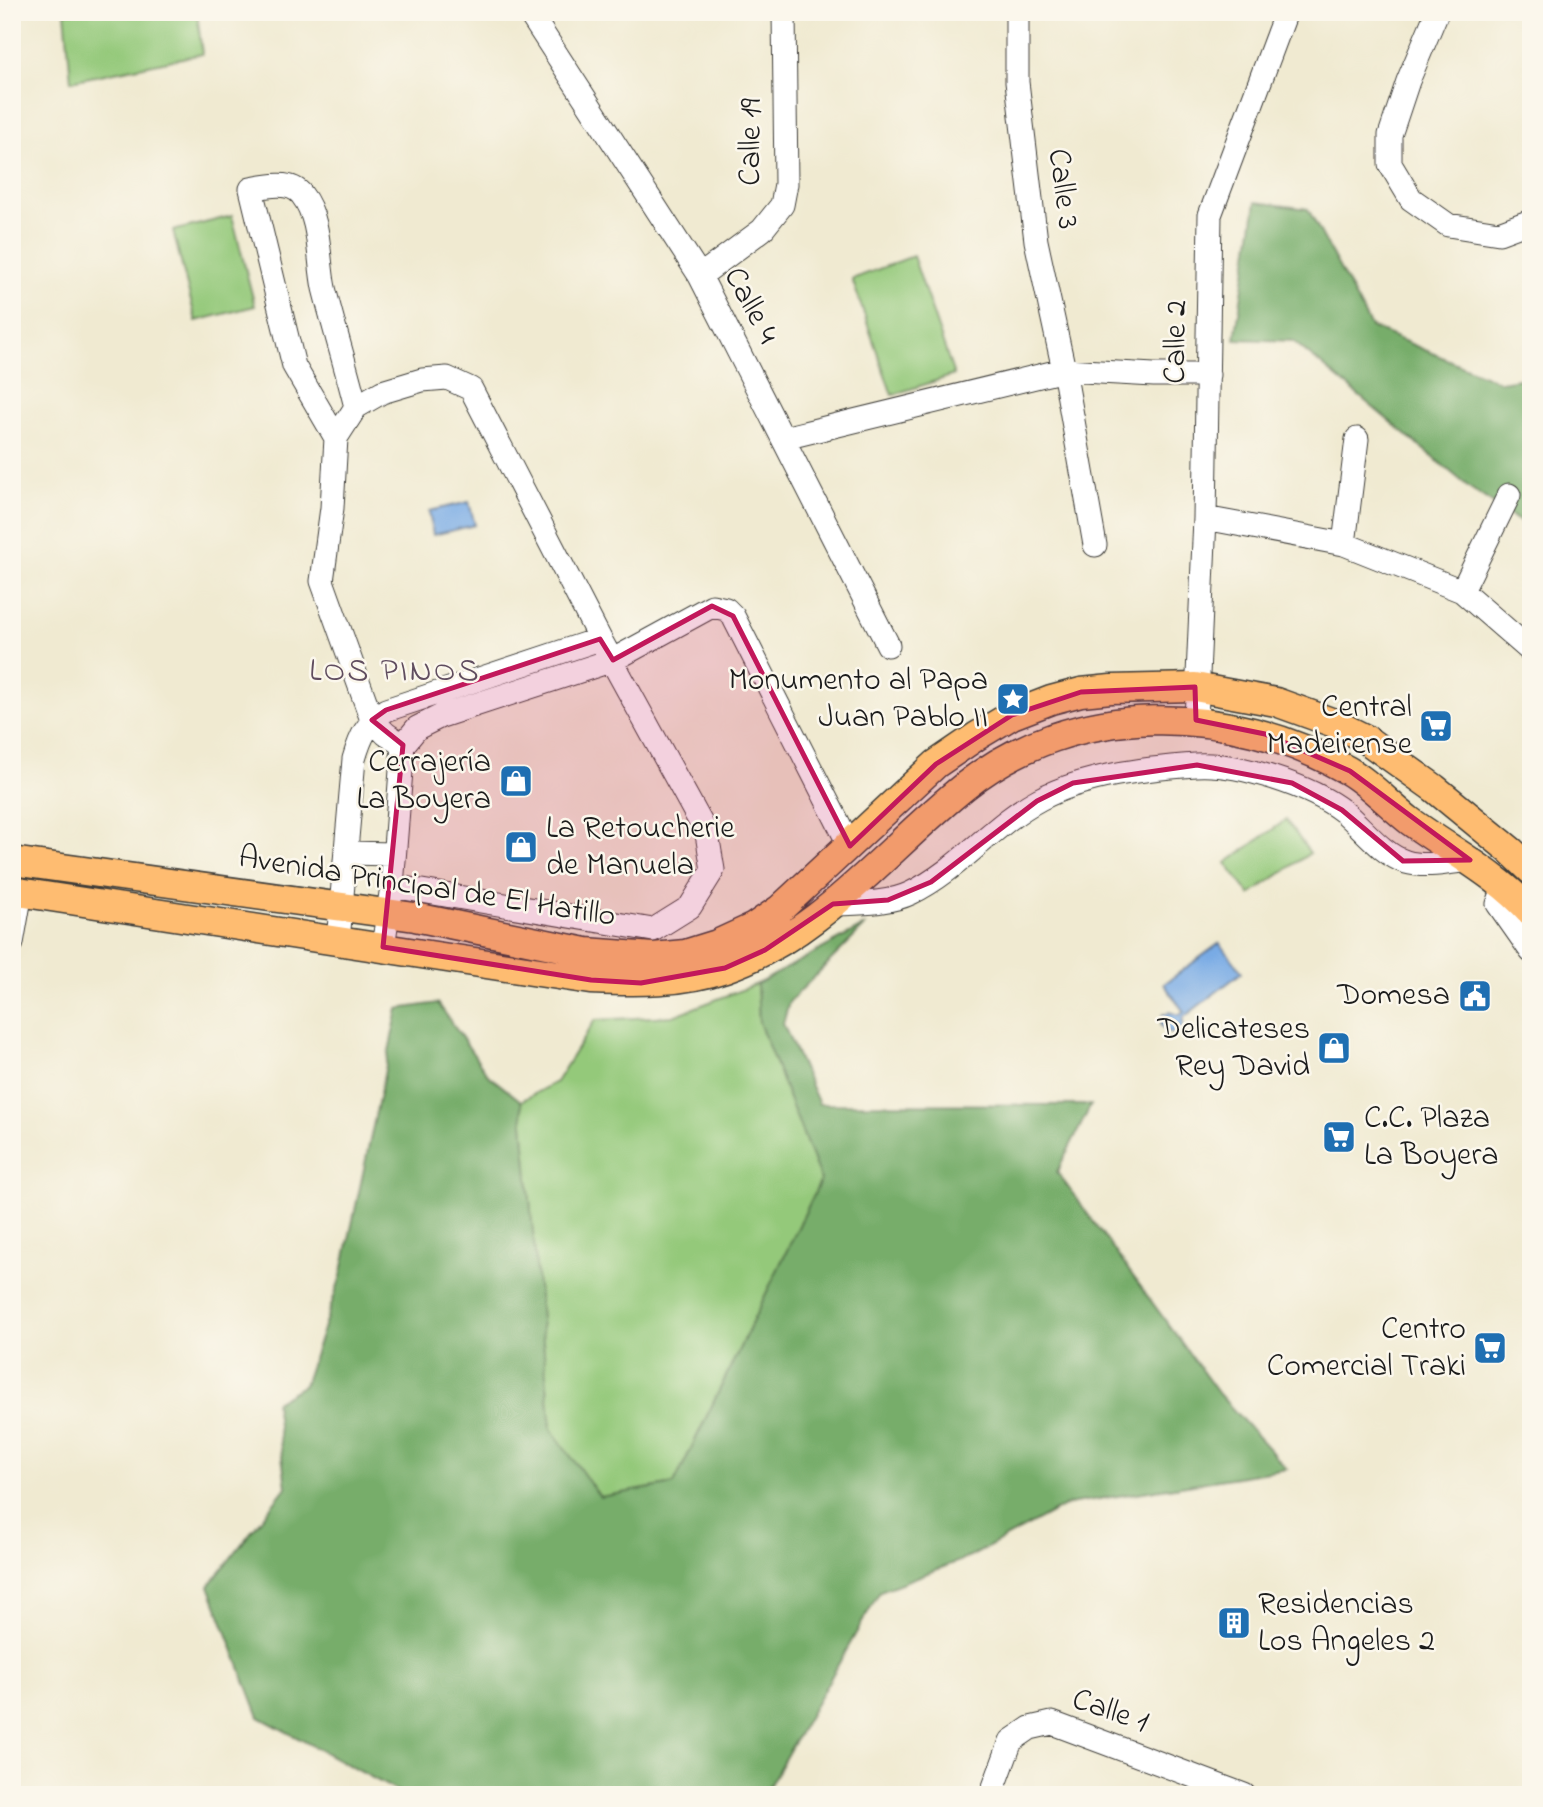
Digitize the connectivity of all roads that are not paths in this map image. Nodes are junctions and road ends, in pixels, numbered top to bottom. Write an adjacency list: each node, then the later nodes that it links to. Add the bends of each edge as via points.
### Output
1 (528, 12): 7 (street, Calle 4)
2 (784, 12): 7 (street, Calle 19, via 786,184 782,205 762,230)
3 (1017, 12): 8 (street, Calle 3, via 1017,82 1036,242)
4 (1286, 12): 9 (street, Calle 2, via 1210,215)
5 (1437, 12): 6 (street, via 1390,135 1390,164 1411,199 1448,225 1499,233)
6 (1531, 221)
7 (700, 276): 12 (street, Calle 4)
8 (1064, 370): 9 (street); 12 (street); 17 (street, Calle 3)
9 (1208, 375): 15 (street, Calle 2)
10 (356, 407): 11 (street); 11 (street, via 324,286 313,219 301,193 271,184 251,189 294,366); 19 (street, via 382,392 422,380 447,379 471,389)
11 (336, 438): 24 (street, via 322,581)
12 (784, 438): 20 (street, Calle 4)
13 (1357, 439): 16 (street)
14 (1509, 495): 18 (street)
15 (1205, 518): 16 (street); 23 (street, Calle 2)
16 (1344, 544): 18 (street)
17 (1095, 545)
18 (1462, 591): 21 (street)
19 (600, 639): 22 (street); 24 (street, via 386,710)
20 (888, 645)
21 (1531, 651)
22 (613, 660): 26 (street, via 441,716 417,728); 27 (street, via 712,606 726,609 744,635); 33 (street, via 707,834 713,870 690,907 653,930)
23 (1195, 687): 25 (street, Calle 2); 27 (main road, Avenida Principal de El Hatillo, via 1081,692 1012,715 936,764); 32 (main road, Avenida Principal de El Hatillo, via 1276,702 1364,738 1434,788)
24 (372, 720): 26 (street); 28 (street, via 354,759)
25 (1196, 720): 30 (main road, Avenida Principal de El Hatillo, via 1265,734 1350,771 1411,821); 36 (main road, Avenida Principal de El Hatillo, via 1108,723 1069,733 997,764 965,786)
26 (404, 745): 29 (street)
27 (850, 846): 39 (main road, Avenida Principal de El Hatillo, via 754,927 685,954 653,957 586,952)
28 (347, 853): 29 (street); 37 (street)
29 (393, 854): 33 (street)
30 (1470, 860): 34 (main road, Avenida Principal de El Hatillo); 36 (street, via 1419,865 1404,861 1342,810 1292,783 1241,769 1197,765 1073,783 1037,800 909,894)
31 (12, 861): 37 (main road, Avenida Principal de El Hatillo)
32 (1531, 870)
33 (392, 886): 39 (street)
34 (1504, 888): 38 (main road, Avenida Principal de El Hatillo); 43 (street, via 1498,904)
35 (16, 892): 40 (main road, Avenida Principal de El Hatillo); 41 (street)
36 (833, 904): 42 (main road, Avenida Principal de El Hatillo, via 765,950 725,968 641,983 524,971)
37 (342, 908): 39 (main road, Avenida Principal de El Hatillo); 40 (street)
38 (1531, 912)
39 (388, 914): 42 (street)
40 (338, 942): 42 (main road, Avenida Principal de El Hatillo)
41 (12, 943)
42 (383, 947)
43 (1531, 951)
44 (991, 1795): 45 (street, Calle 1, via 1011,1741 1030,1728 1052,1723)
45 (1244, 1795)

